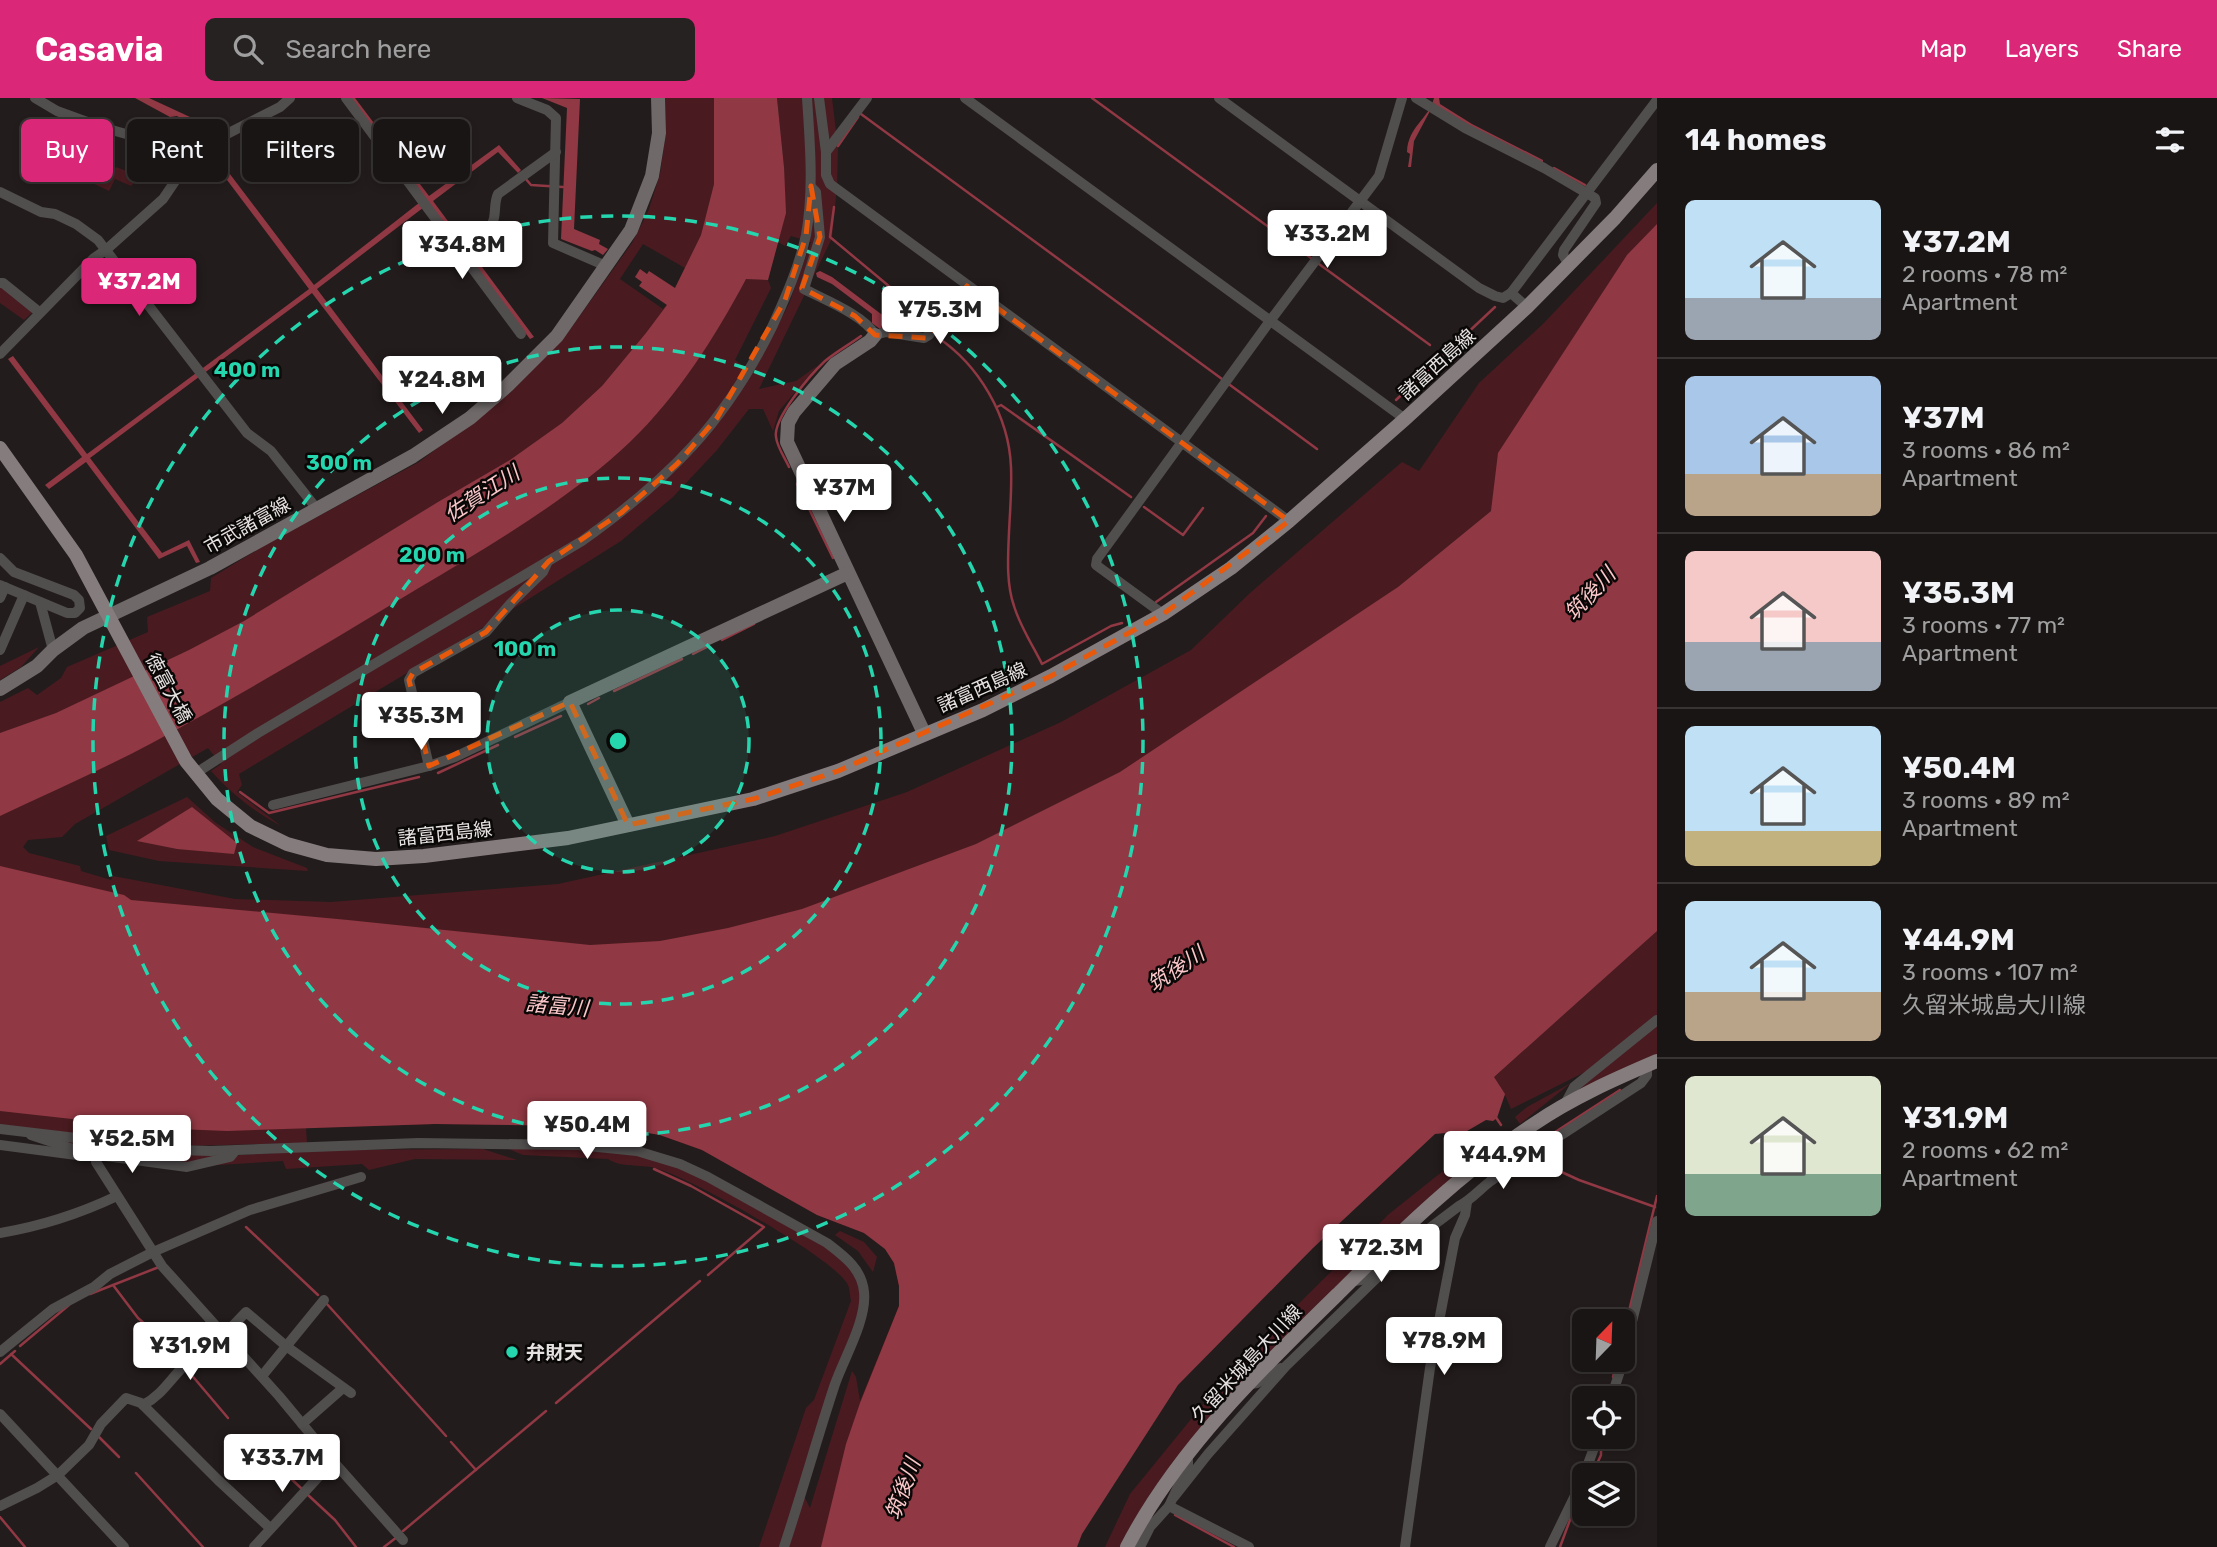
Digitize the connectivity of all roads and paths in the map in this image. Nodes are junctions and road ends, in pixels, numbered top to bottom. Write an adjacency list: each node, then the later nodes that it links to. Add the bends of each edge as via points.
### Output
1 (35, 98): 15 (street, via 57,111)
2 (290, 98): 14 (street)
3 (346, 98): 24 (street)
4 (517, 98): 16 (street, via 556,118)
5 (658, 98): 27 (main road, 市武諸富線, via 659,133 652,176 631,230)
6 (807, 98): 20 (street)
7 (819, 98): 17 (street)
8 (867, 98): 17 (street)
9 (965, 98): 33 (street)
10 (1219, 98): 23 (street)
11 (1402, 98): 23 (street, via 1383,168)
12 (1416, 98): 21 (street)
13 (1657, 100): 21 (street)
14 (228, 133)
15 (127, 134)
16 (556, 152): 24 (street, via 498,194 492,225); 27 (street, via 553,243)
17 (826, 152): 29 (street, via 826,175 836,190)
18 (1657, 170): 26 (main road, 諸富西島線)
19 (175, 182): 25 (street, via 163,199)
20 (811, 186): 35 (street, via 816,192 820,237 804,289 855,316); 43 (street, via 806,236 785,300 717,418 677,464 621,513)
21 (1587, 191): 26 (street, via 1596,203 1564,250); 30 (street)
22 (0, 192): 25 (street, via 76,224)
23 (1360, 201): 30 (street, via 1479,288 1503,298); 33 (street)
24 (461, 247): 34 (street)
25 (107, 249): 32 (street); 40 (street, via 247,433 271,451)
26 (1569, 264): 31 (main road, 諸富西島線)
27 (606, 267): 40 (main road, 市武諸富線, via 556,336 470,418 413,456)
28 (0, 283): 32 (street)
29 (967, 286): 35 (street, via 924,338 886,332); 38 (street)
30 (1511, 293): 31 (street)
31 (1527, 307): 37 (main road, 諸富西島線)
32 (39, 312): 36 (street)
33 (1270, 321): 37 (street); 38 (street)
34 (521, 334)
35 (875, 335): 44 (main road, via 835,364 794,412 786,433)
36 (0, 354)
37 (1405, 419): 41 (main road, 諸富西島線)
38 (1182, 442): 41 (street); 49 (street, via 1096,562)
39 (0, 448): 50 (main road, via 76,555)
40 (317, 509): 50 (main road, 市武諸富線, via 211,568)
41 (1289, 521): 49 (main road, 諸富西島線)
42 (0, 558): 48 (street, via 14,572 74,596 80,608 67,613)
43 (549, 561): 57 (street, via 486,632 413,673 410,680); 58 (street)
44 (848, 573): 54 (main road); 55 (main road)
45 (2, 586): 46 (street); 47 (street)
46 (24, 595): 48 (street); 51 (street)
47 (0, 598)
48 (40, 601): 52 (street)
49 (1163, 614): 55 (main road, 諸富西島線, via 983,710)
50 (110, 616): 52 (main road, 市武諸富線, via 83,628); 56 (main road, 徳富大橋)
51 (0, 650)
52 (53, 650): 53 (main road, 市武諸富線)
53 (0, 689)
54 (570, 702): 57 (street); 60 (main road)
55 (924, 733): 60 (main road, 諸富西島線, via 838,771 753,799)
56 (186, 761): 58 (main road, 諸富西島線)
57 (429, 766): 59 (street)
58 (196, 774): 60 (main road, 諸富西島線, via 250,826 287,844 327,855 424,856 568,838)
59 (273, 805)
60 (628, 825)
61 (1657, 1020): 63 (street, via 1574,1087)
62 (1652, 1063): 63 (main road, 久留米城島大川線); 71 (street, via 1642,1083)
63 (1564, 1105): 66 (main road, 久留米城島大川線)
64 (0, 1129): 65 (street)
65 (24, 1131): 68 (street, via 178,1150); 69 (street)
66 (1504, 1144): 71 (street); 78 (main road, 久留米城島大川線)
67 (0, 1145): 69 (street)
68 (235, 1151): 69 (street, via 230,1157 187,1167); 100 (street, via 418,1143 578,1145 636,1151 708,1177 834,1248 859,1273 864,1301)
69 (96, 1156): 72 (street)
70 (361, 1177): 76 (street, via 250,1210)
71 (1492, 1180): 73 (street)
72 (117, 1196): 75 (street, via 64,1219); 76 (street)
73 (1467, 1202): 77 (street); 104 (street, via 1455,1238 1430,1368)
74 (1657, 1222): 86 (street)
75 (0, 1233)
76 (153, 1252): 80 (street); 82 (street, via 53,1308)
77 (1398, 1252): 78 (street, via 1361,1280); 83 (street)
78 (1350, 1282): 85 (main road, 久留米城島大川線)
79 (324, 1300): 81 (street)
80 (223, 1333): 81 (street, via 246,1312); 84 (street); 87 (street, via 200,1349 154,1400)
81 (286, 1346): 84 (street); 89 (street, via 347,1390)
82 (0, 1352)
83 (1286, 1366): 85 (street); 93 (street)
84 (262, 1376): 89 (street)
85 (1247, 1385): 90 (main road, 久留米城島大川線)
86 (1615, 1386)
87 (143, 1405): 92 (street, via 126,1398); 96 (street)
88 (0, 1414): 92 (street)
89 (302, 1424): 91 (street)
90 (1188, 1455): 93 (street); 101 (main road, 久留米城島大川線)
91 (333, 1461): 96 (street); 97 (street)
92 (58, 1475): 95 (street); 98 (street)
93 (1171, 1501): 102 (street); 103 (street)
94 (1572, 1501): 105 (street)
95 (0, 1506)
96 (270, 1528): 99 (street)
97 (403, 1540)
98 (124, 1547)
99 (254, 1547)
100 (784, 1547)
101 (1127, 1547)
102 (1140, 1547)
103 (1249, 1547)
104 (1405, 1547)
105 (1550, 1547)

